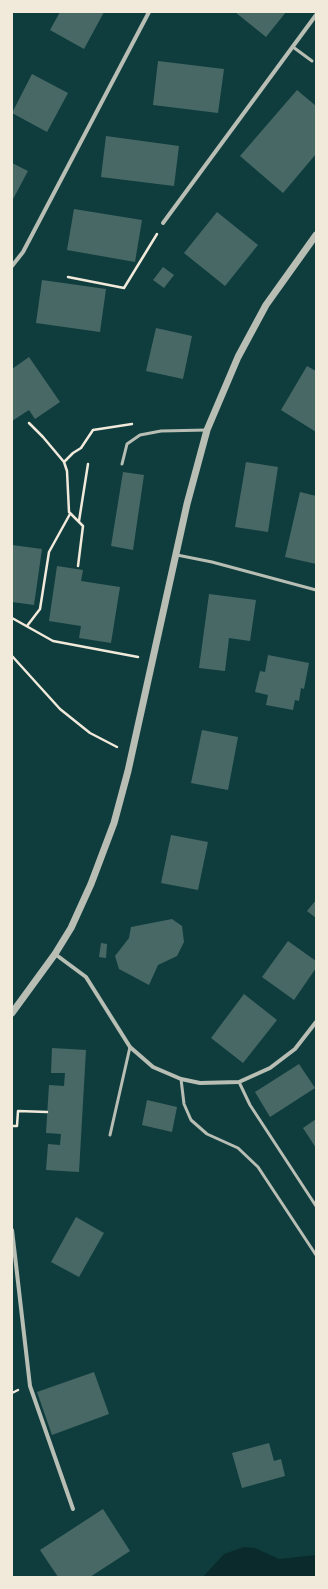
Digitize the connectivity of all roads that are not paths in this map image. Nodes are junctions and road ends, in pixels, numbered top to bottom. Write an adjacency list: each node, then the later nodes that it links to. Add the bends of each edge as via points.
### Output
1 (149, 12): 7 (street, via 23,252)
2 (316, 15): 3 (street)
3 (293, 47): 4 (lane); 5 (street)
4 (312, 61)
5 (163, 223)
6 (316, 235): 8 (street, via 266,305 238,357)
7 (12, 266)
8 (207, 430): 9 (lane, via 161,431 140,435 127,444); 10 (street, via 187,504)
9 (122, 464)
10 (177, 555): 11 (lane); 12 (street, via 114,823 71,928)
11 (316, 590)
12 (55, 954): 13 (street); 15 (street, via 86,977)
13 (12, 1013)
14 (316, 1022): 17 (street, via 295,1049 270,1068)
15 (130, 1047): 16 (street, via 153,1067); 18 (lane)
16 (181, 1079): 17 (street, via 200,1083); 21 (lane, via 184,1104 191,1120 207,1134 238,1148 258,1167)
17 (239, 1082): 19 (lane, via 250,1105)
18 (110, 1135)
19 (316, 1206)
20 (12, 1230): 22 (street, via 30,1386)
21 (316, 1255)
22 (73, 1509)

